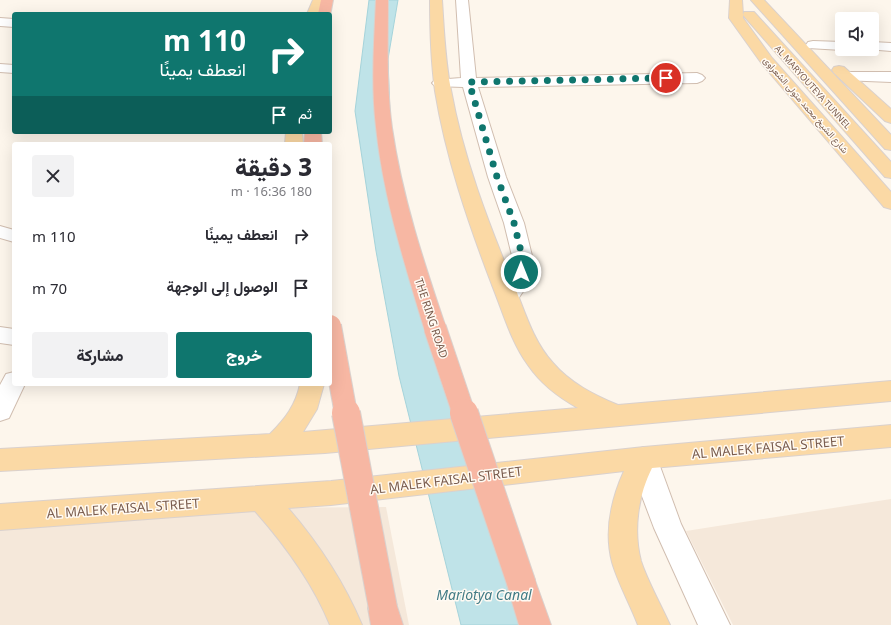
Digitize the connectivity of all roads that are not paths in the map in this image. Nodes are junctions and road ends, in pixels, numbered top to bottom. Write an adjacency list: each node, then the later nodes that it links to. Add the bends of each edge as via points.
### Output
1 (318, 0): 8 (main road)
2 (327, 0): 9 (highway)
3 (382, 0): 46 (highway, THE RING ROAD, bridge, via 381,99 391,172 401,217)
4 (436, 0): 22 (main road, via 435,31)
5 (462, 0): 21 (street)
6 (736, 0): 25 (main road, AL MARYOUTEYA TUNNEL); 26 (main road, شارع الشيخ محمد متولى الشعراوى, via 736,18 767,61)
7 (757, 0): 12 (main road, via 784,17); 24 (main road, AL MARYOUTEYA TUNNEL)
8 (315, 12)
9 (325, 12)
10 (0, 22): 11 (street)
11 (12, 23)
12 (813, 45): 13 (street); 18 (main road)
13 (835, 46)
14 (879, 46): 15 (street)
15 (891, 47)
16 (0, 68): 17 (street)
17 (12, 69)
18 (847, 77): 19 (street); 23 (main road)
19 (891, 77)
20 (697, 78): 21 (street)
21 (469, 82): 22 (street); 29 (street, via 497,177 514,223 524,264 518,281)
22 (440, 83): 29 (main road, via 474,211)
23 (890, 117)
24 (891, 145)
25 (891, 173)
26 (891, 203)
27 (0, 232): 28 (street)
28 (12, 235)
29 (508, 297): 37 (main road, via 527,345 543,369 572,394)
30 (0, 335): 32 (street)
31 (332, 336): 45 (highway, bridge)
32 (12, 337)
33 (12, 385): 36 (street)
34 (312, 386): 39 (main road, via 298,421)
35 (891, 391): 37 (main road)
36 (0, 411)
37 (615, 414): 39 (main road, bridge, via 325,442)
38 (891, 436): 40 (main road, AL MALEK FAISAL STREET)
39 (277, 444): 41 (main road)
40 (644, 458): 42 (main road, AL MALEK FAISAL STREET, bridge, via 331,493); 47 (main road, via 626,497 622,519 623,538 626,558); 48 (street, via 668,528)
41 (0, 460)
42 (260, 497): 43 (main road, AL MALEK FAISAL STREET); 44 (main road, via 303,548)
43 (0, 517)
44 (346, 625)
45 (386, 625)
46 (535, 625)
47 (654, 625)
48 (714, 625)

